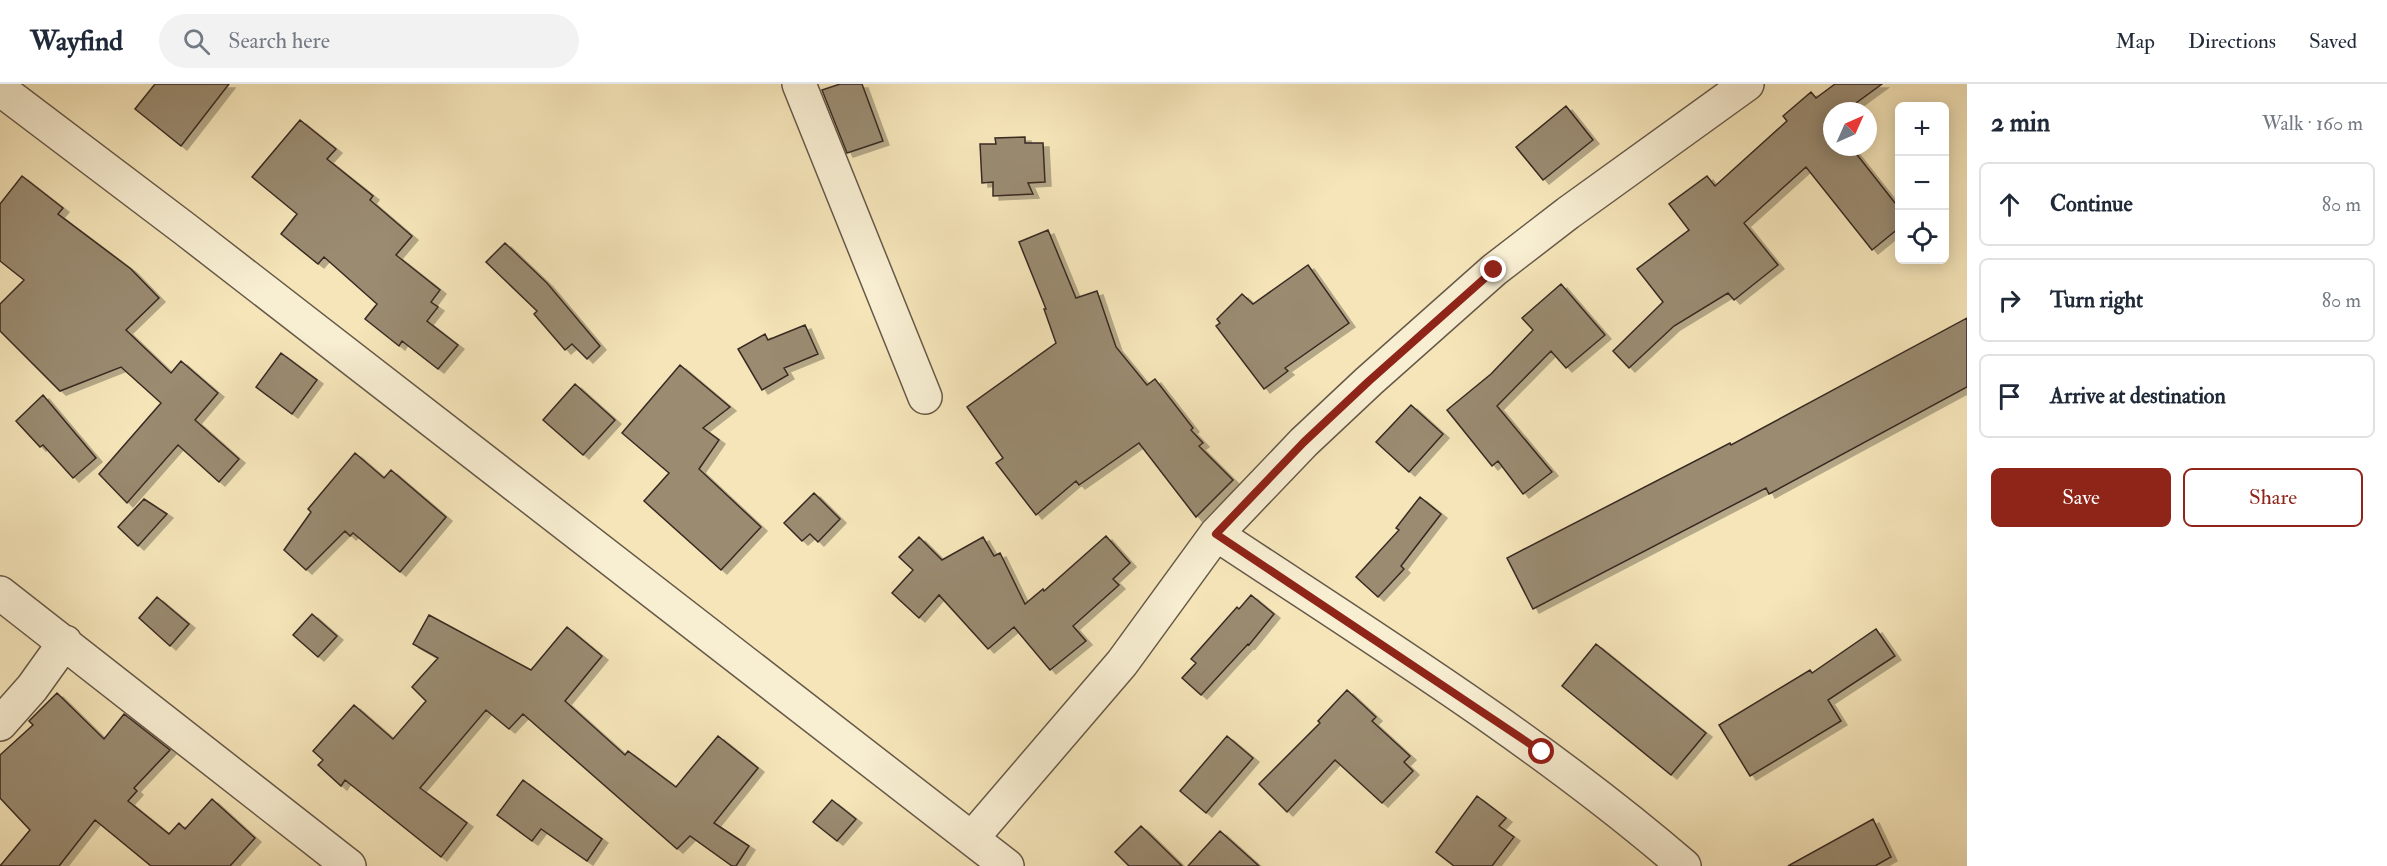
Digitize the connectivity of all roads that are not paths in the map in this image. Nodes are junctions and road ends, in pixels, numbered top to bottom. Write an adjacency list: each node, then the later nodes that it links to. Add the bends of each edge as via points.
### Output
1 (799, 84): 4 (street)
2 (1747, 84): 5 (street, via 1494,270 1312,434)
3 (0, 89): 9 (street)
4 (925, 397)
5 (1216, 534): 9 (street, via 1122,663); 12 (street, via 1542,752 1623,813)
6 (0, 593): 7 (street)
7 (65, 642): 8 (street); 10 (street)
8 (0, 724)
9 (972, 838): 11 (street)
10 (340, 863)
11 (1007, 866)
12 (1684, 866)

